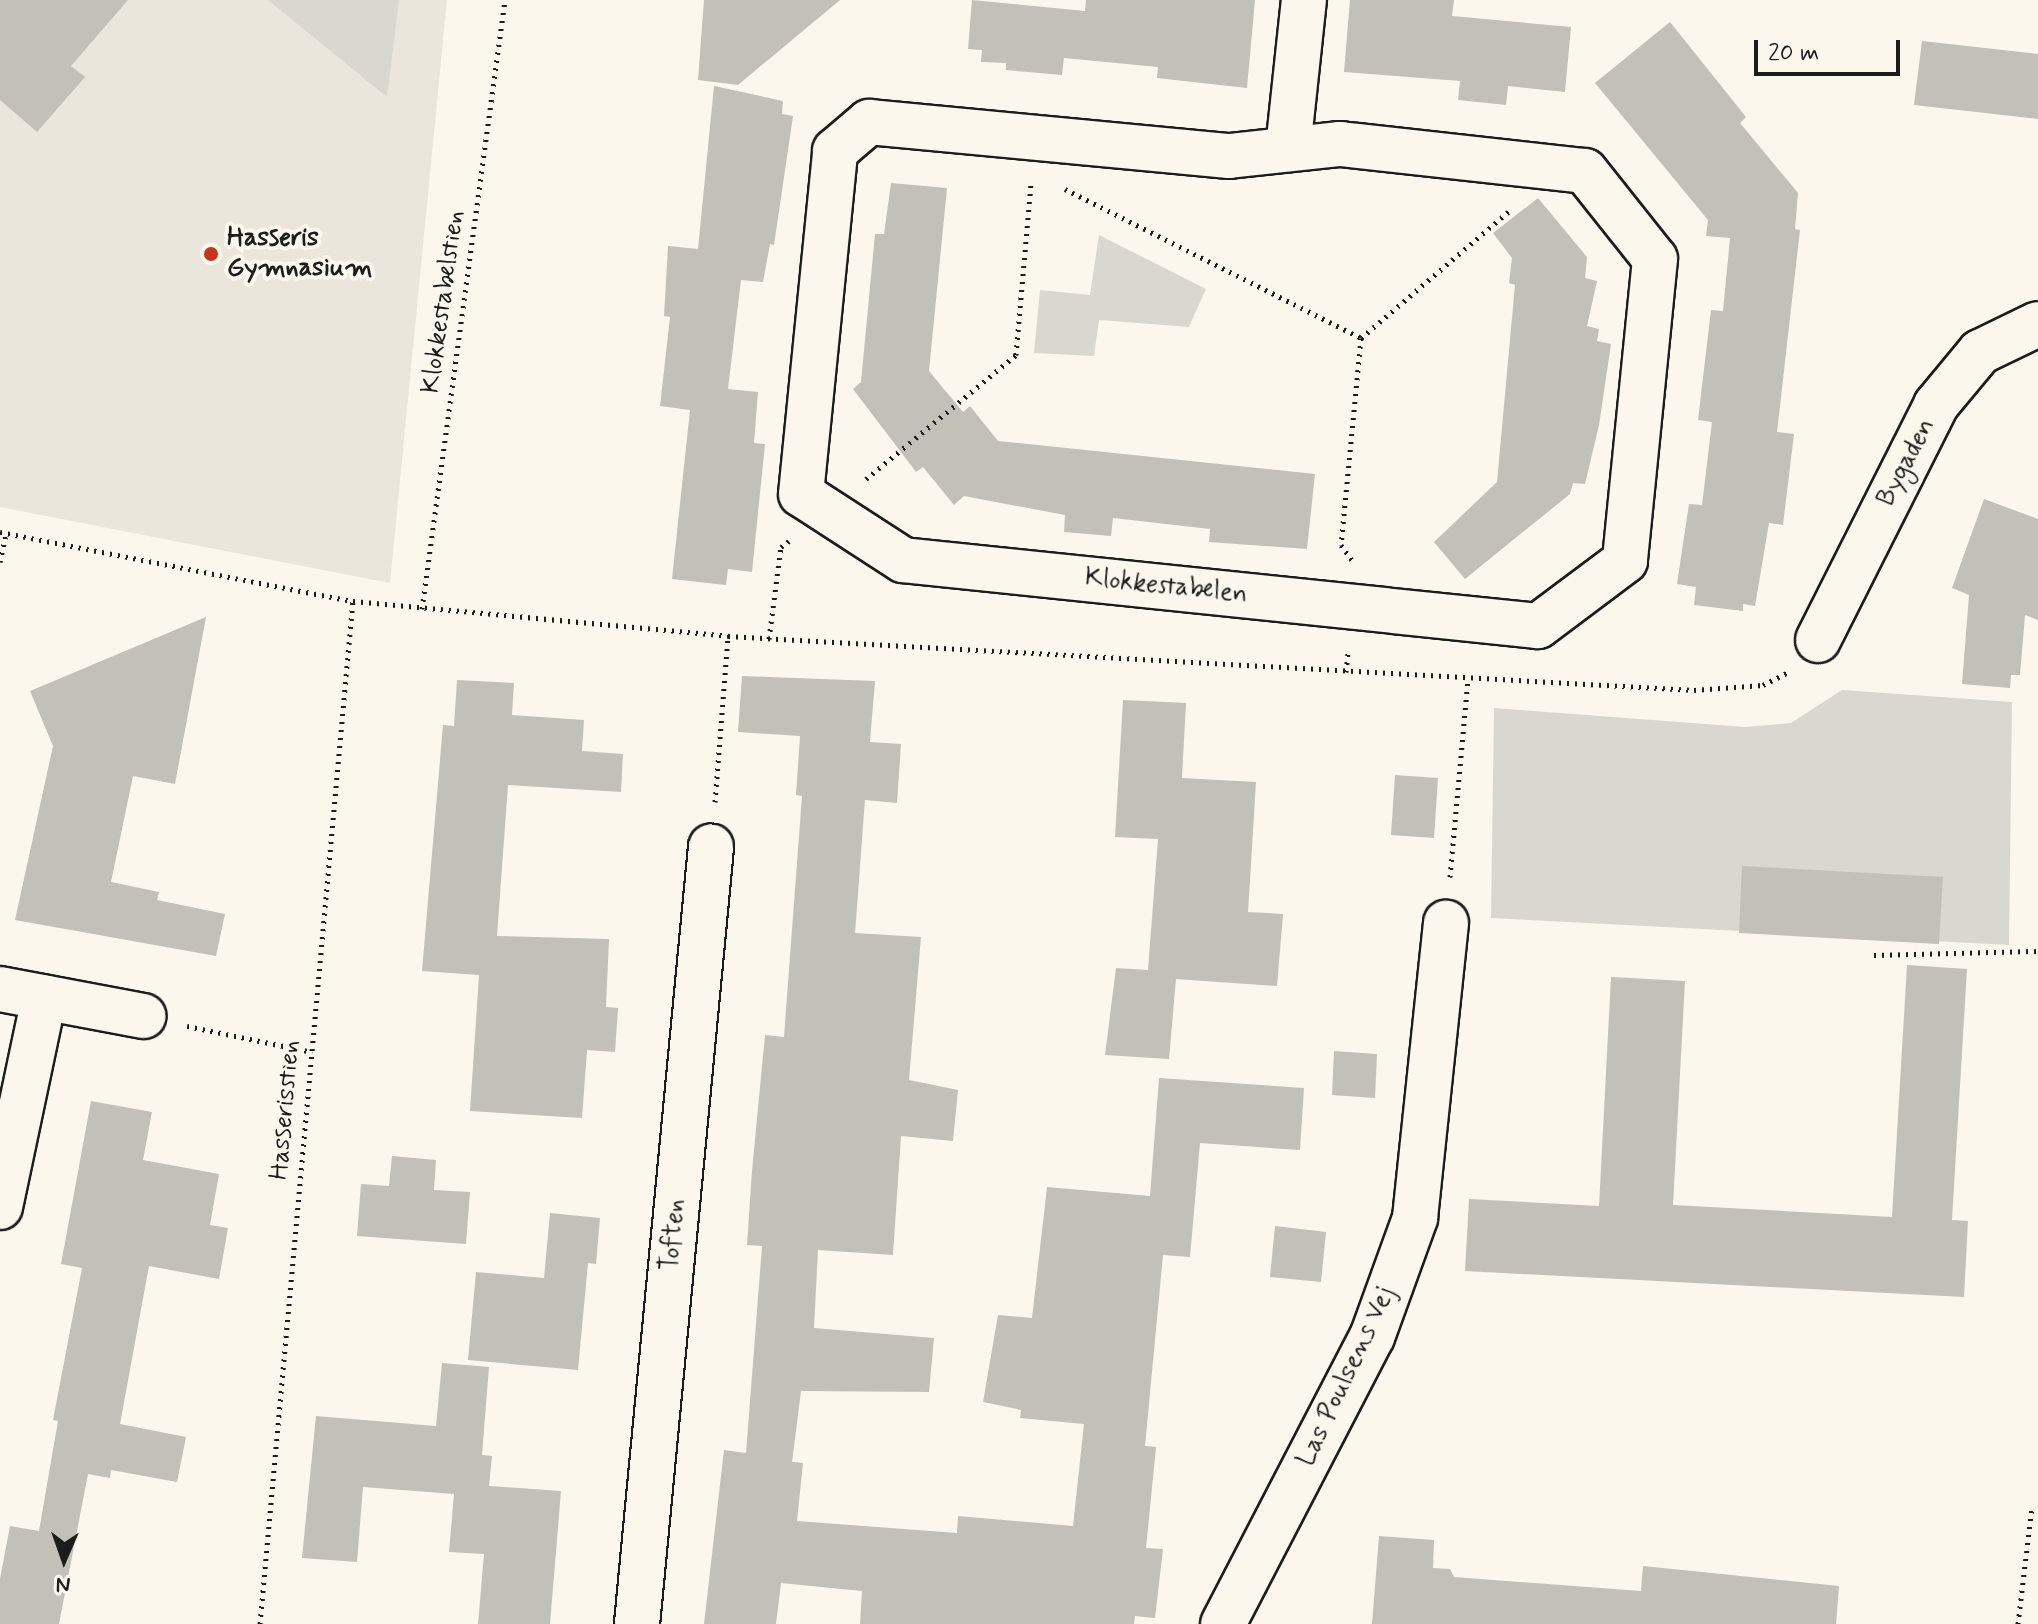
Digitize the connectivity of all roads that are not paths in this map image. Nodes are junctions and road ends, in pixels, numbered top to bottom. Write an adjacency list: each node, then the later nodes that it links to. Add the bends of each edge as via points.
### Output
1 (1304, 0): 2 (street)
2 (1288, 149): 2 (street, Klokkestabelen, via 1340,144 1585,171 1655,259 1625,561 1538,626 903,560 801,494 835,151 869,122 1033,155 1229,156)
3 (2038, 324): 4 (street, Bygaden, via 1980,352 1936,405)
4 (1818, 640)
5 (711, 847): 11 (street, Toften)
6 (1446, 923): 12 (street, Las Poulsens Vej, via 1415,1218 1372,1337)
7 (0, 989): 8 (street)
8 (44, 998): 9 (street); 10 (street)
9 (143, 1016)
10 (0, 1207)
11 (637, 1624)
12 (1223, 1624)

